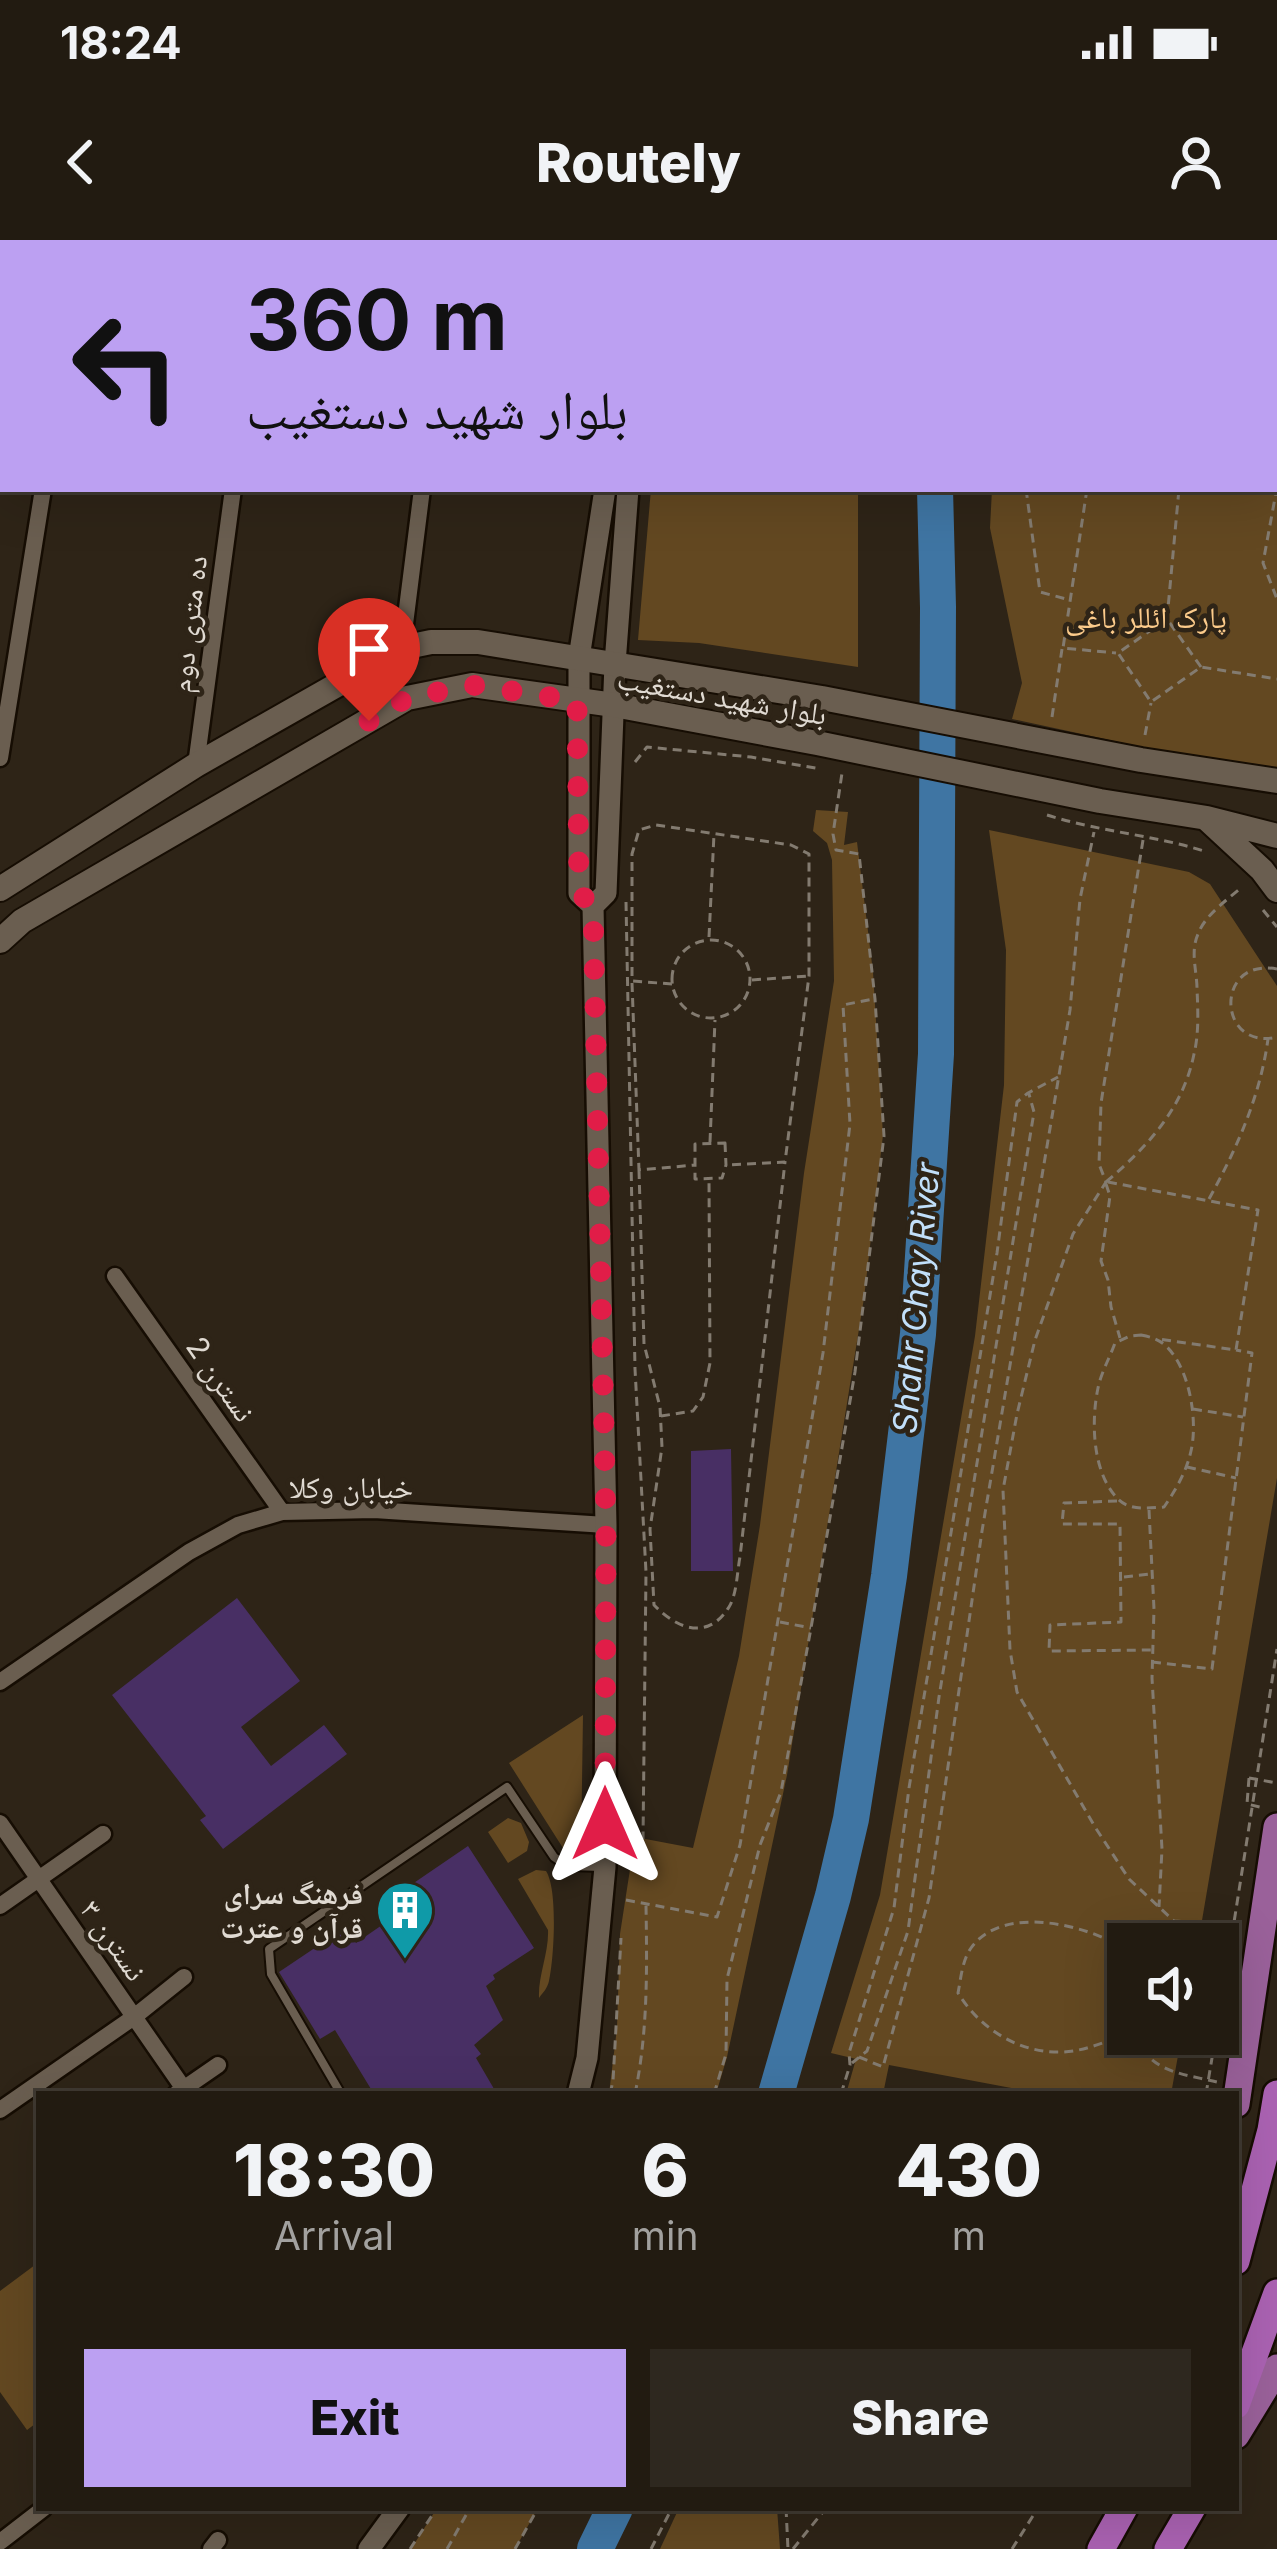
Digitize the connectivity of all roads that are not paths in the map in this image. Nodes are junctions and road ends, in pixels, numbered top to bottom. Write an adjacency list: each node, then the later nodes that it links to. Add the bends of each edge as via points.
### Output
1 (43, 492): 11 (street)
2 (232, 492): 12 (street, ده متری دوم)
3 (422, 492): 6 (street)
4 (605, 492): 7 (street)
5 (628, 492): 8 (street)
6 (402, 648): 7 (main road, بلوار شهید دستغیب, via 478,642); 12 (main road, بلوار شهید دستغیب)
7 (579, 658): 8 (main road, بلوار شهید دستغیب); 9 (street)
8 (615, 664): 10 (street); 13 (main road, بلوار شهید دستغیب)
9 (577, 701): 10 (main road, بلوار شهید دستغیب); 18 (street, via 579,893); 19 (main road, بلوار شهید دستغیب, via 472,685 407,698)
10 (614, 705): 14 (main road, بلوار شهید دستغیب, via 818,756 845,749); 18 (street, via 606,893)
11 (0, 758)
12 (196, 765): 17 (main road, بلوار شهید دستغیب)
13 (1277, 781)
14 (1207, 818): 15 (main road, بلوار شهید دستغیب); 16 (main road)
15 (1277, 836)
16 (1264, 887)
17 (0, 889)
18 (593, 906): 22 (street)
19 (0, 941)
20 (115, 1276): 21 (street, نسترن 2)
21 (282, 1513): 22 (street, خیابان وکلا, via 374,1510); 23 (street, خیابان وکلا, via 189,1552)
22 (606, 1525): 27 (street)
23 (0, 1682)
24 (0, 1822): 28 (street, نسترن ۳)
25 (1277, 1827): 36 (main road, via 1248,1927)
26 (103, 1834): 28 (street)
27 (605, 1867): 34 (lane, via 567,1866 554,1857 508,1787 269,1949 271,1974); 35 (street)
28 (39, 1880): 29 (street); 31 (street, نسترن ۳)
29 (0, 1906)
30 (184, 1977): 31 (street)
31 (134, 2018): 33 (street, نسترن ۳); 38 (street)
32 (218, 2065): 33 (street)
33 (180, 2091)
34 (339, 2091)
35 (579, 2091)
36 (1238, 2091)
37 (1277, 2094): 39 (highway)
38 (0, 2110)
39 (1239, 2250)
40 (1277, 2293): 42 (highway)
41 (1277, 2368): 43 (main road)
42 (1239, 2397)
43 (1239, 2430)
44 (40, 2511): 48 (street)
45 (397, 2511): 49 (street)
46 (1122, 2511): 50 (highway)
47 (1190, 2511): 51 (highway)
48 (0, 2542)
49 (369, 2549)
50 (1101, 2549)
51 (1168, 2549)

